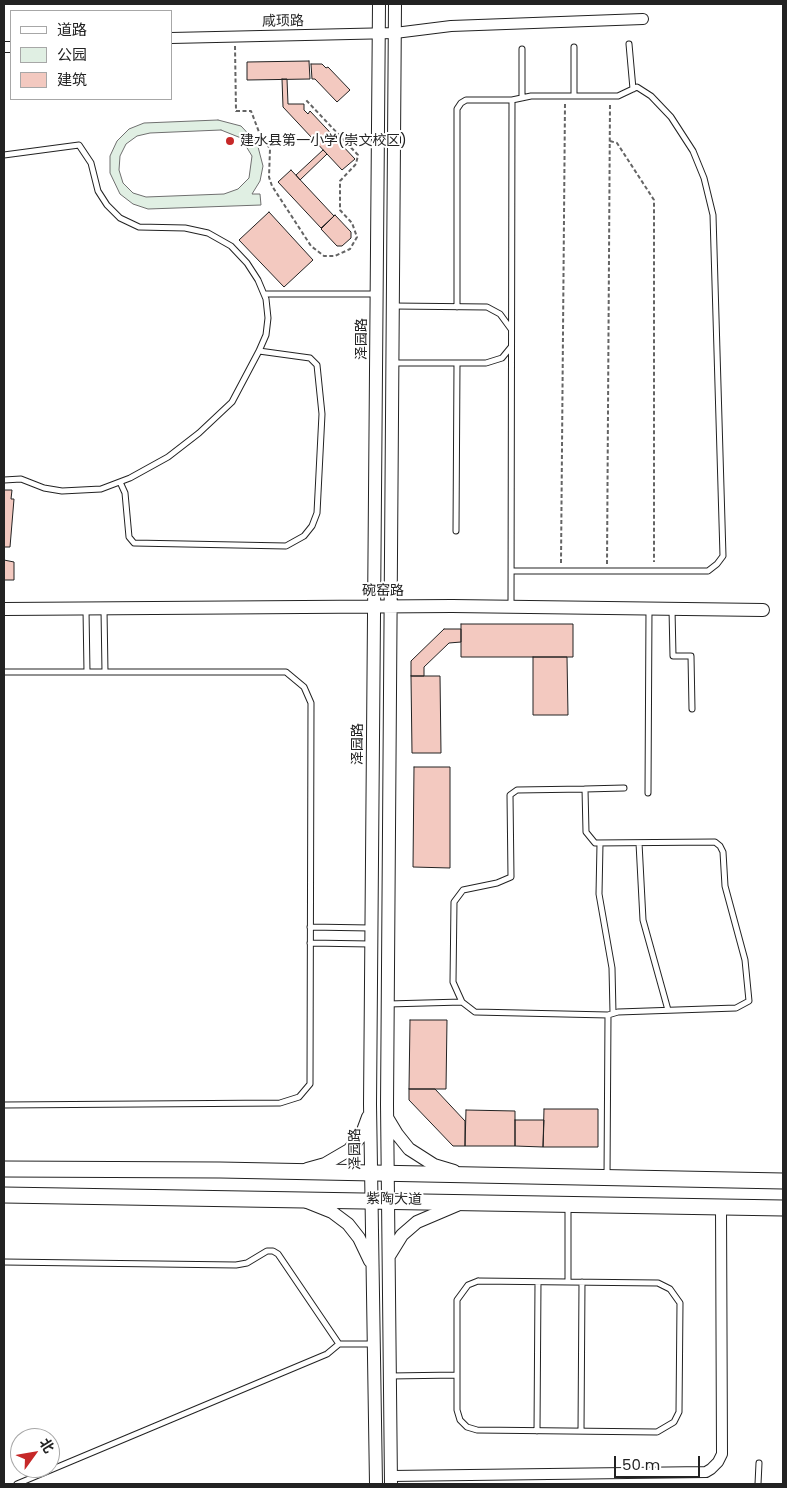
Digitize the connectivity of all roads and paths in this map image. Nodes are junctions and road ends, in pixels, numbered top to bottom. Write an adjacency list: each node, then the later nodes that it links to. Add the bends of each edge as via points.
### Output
1 (379, 4): 5 (street, 泽园路)
2 (395, 4): 4 (street)
3 (643, 19): 4 (street, 咸顼路, via 451,26)
4 (395, 33): 5 (street, 咸顼路); 22 (street)
5 (379, 34): 6 (street, 咸顼路); 21 (street, 泽园路)
6 (235, 37): 7 (street, 咸顼路); 16 (path, via 236,111 252,110 259,132 270,149 272,186 302,235 320,254 335,256 350,249 356,237 352,223 340,210 340,181 356,164 358,155)
7 (172, 38)
8 (629, 44): 11 (lane)
9 (574, 48): 13 (lane)
10 (522, 50): 15 (lane)
11 (633, 89): 14 (lane); 35 (lane, via 637,87 651,96 686,138 704,178 713,215 723,556 708,571)
12 (565, 96): 13 (lane); 15 (lane); 33 (path)
13 (574, 96): 14 (lane)
14 (610, 96): 18 (path)
15 (522, 98): 17 (lane)
16 (306, 100)
17 (512, 100): 23 (lane, via 466,100 457,109); 24 (lane)
18 (610, 141): 34 (path); 35 (path, via 617,143 654,200)
19 (4, 155): 20 (lane, via 79,146 91,163 98,191 120,218 138,227 185,228 216,236 243,258)
20 (264, 294): 21 (lane); 26 (lane, via 268,326)
21 (377, 294): 36 (street, 泽园路)
22 (393, 306): 23 (lane); 27 (street)
23 (457, 307): 24 (lane, via 494,310)
24 (512, 331): 25 (lane)
25 (512, 346): 28 (lane, via 502,358 492,362); 32 (lane)
26 (259, 351): 30 (lane, via 232,402 168,457); 30 (lane, via 310,358 317,365 322,414 317,513 304,536 286,546 134,543 129,537)
27 (392, 363): 28 (lane); 37 (street)
28 (457, 363): 31 (lane)
29 (4, 480): 30 (lane, via 21,479 62,491 101,489)
30 (120, 482)
31 (456, 531)
32 (511, 571): 33 (lane); 38 (lane)
33 (561, 571): 34 (lane)
34 (607, 571): 35 (lane)
35 (654, 571)
36 (374, 606): 37 (street, 碗窑路); 40 (street, 碗窑路); 55 (street, 泽园路)
37 (390, 606): 38 (street, 碗窑路); 59 (street)
38 (511, 606): 41 (street, 碗窑路)
39 (86, 608): 40 (street, 碗窑路); 42 (street, 碗窑路); 46 (lane)
40 (104, 608): 47 (lane)
41 (649, 608): 43 (street, 碗窑路); 51 (lane)
42 (4, 609)
43 (672, 609): 44 (street, 碗窑路); 48 (lane, via 673,656 691,656)
44 (763, 610)
45 (4, 672): 46 (lane)
46 (87, 672): 47 (lane)
47 (105, 672): 54 (lane, via 286,672 304,687 311,703)
48 (692, 710)
49 (624, 788): 50 (lane)
50 (585, 789): 53 (lane, via 586,832 592,841); 58 (lane, via 517,790 510,794 511,877 497,884 463,890 454,902 453,982)
51 (648, 793)
52 (639, 843): 53 (lane); 60 (lane, via 643,920); 60 (lane, via 715,842 720,846 726,892 745,960 748,1001 745,1005)
53 (600, 844): 61 (lane, via 599,894 612,968)
54 (310, 927): 55 (lane); 56 (lane)
55 (372, 928): 57 (street, 泽园路)
56 (310, 944): 57 (lane); 62 (lane, via 310,1084 294,1100 280,1103)
57 (372, 944): 63 (street, 泽园路)
58 (462, 1002): 59 (lane); 61 (lane, via 475,1012 498,1014)
59 (387, 1004): 64 (street)
60 (668, 1010): 61 (lane)
61 (611, 1014): 70 (lane)
62 (4, 1105)
63 (370, 1110): 66 (street, via 361,1136 349,1150 324,1164); 67 (street, 泽园路)
64 (387, 1117): 68 (street); 69 (street, via 403,1142 424,1159 444,1169)
65 (4, 1169): 66 (main road, 紫陶大道)
66 (299, 1172): 67 (main road, 紫陶大道)
67 (371, 1173): 68 (main road, 紫陶大道); 74 (street, 泽园路)
68 (387, 1173): 69 (main road, 紫陶大道); 75 (street)
69 (471, 1175): 70 (main road, 紫陶大道)
70 (607, 1178): 71 (main road, 紫陶大道)
71 (783, 1181)
72 (4, 1195): 73 (main road, 紫陶大道)
73 (298, 1198): 74 (main road, 紫陶大道); 82 (street, via 332,1212 348,1224 364,1246)
74 (372, 1200): 75 (main road, 紫陶大道); 82 (street, 泽园路)
75 (388, 1200): 76 (main road, 紫陶大道); 80 (street)
76 (468, 1202): 77 (main road, 紫陶大道); 80 (street, via 417,1222 396,1242)
77 (568, 1204): 78 (main road, 紫陶大道); 84 (lane)
78 (721, 1207): 79 (main road, 紫陶大道); 93 (street, via 722,1454 711,1469 706,1472)
79 (783, 1208)
80 (388, 1258): 89 (street)
81 (4, 1262): 86 (lane, via 236,1265 273,1251)
82 (373, 1268): 87 (street, 泽园路)
83 (538, 1282): 84 (lane); 88 (lane, via 478,1281 461,1292 457,1300); 90 (lane)
84 (568, 1282): 85 (lane)
85 (582, 1282): 91 (lane); 91 (lane, via 658,1283 674,1293 680,1303 680,1382 679,1412 674,1422 664,1430)
86 (339, 1344): 87 (lane); 94 (lane, via 327,1354)
87 (374, 1344): 95 (street, 泽园路)
88 (457, 1375): 89 (lane); 90 (lane, via 457,1415 467,1427)
89 (390, 1376): 93 (street)
90 (537, 1431): 91 (lane)
91 (581, 1431)
92 (759, 1464): 96 (lane)
93 (391, 1480)
94 (17, 1484)
95 (376, 1484)
96 (758, 1484)

